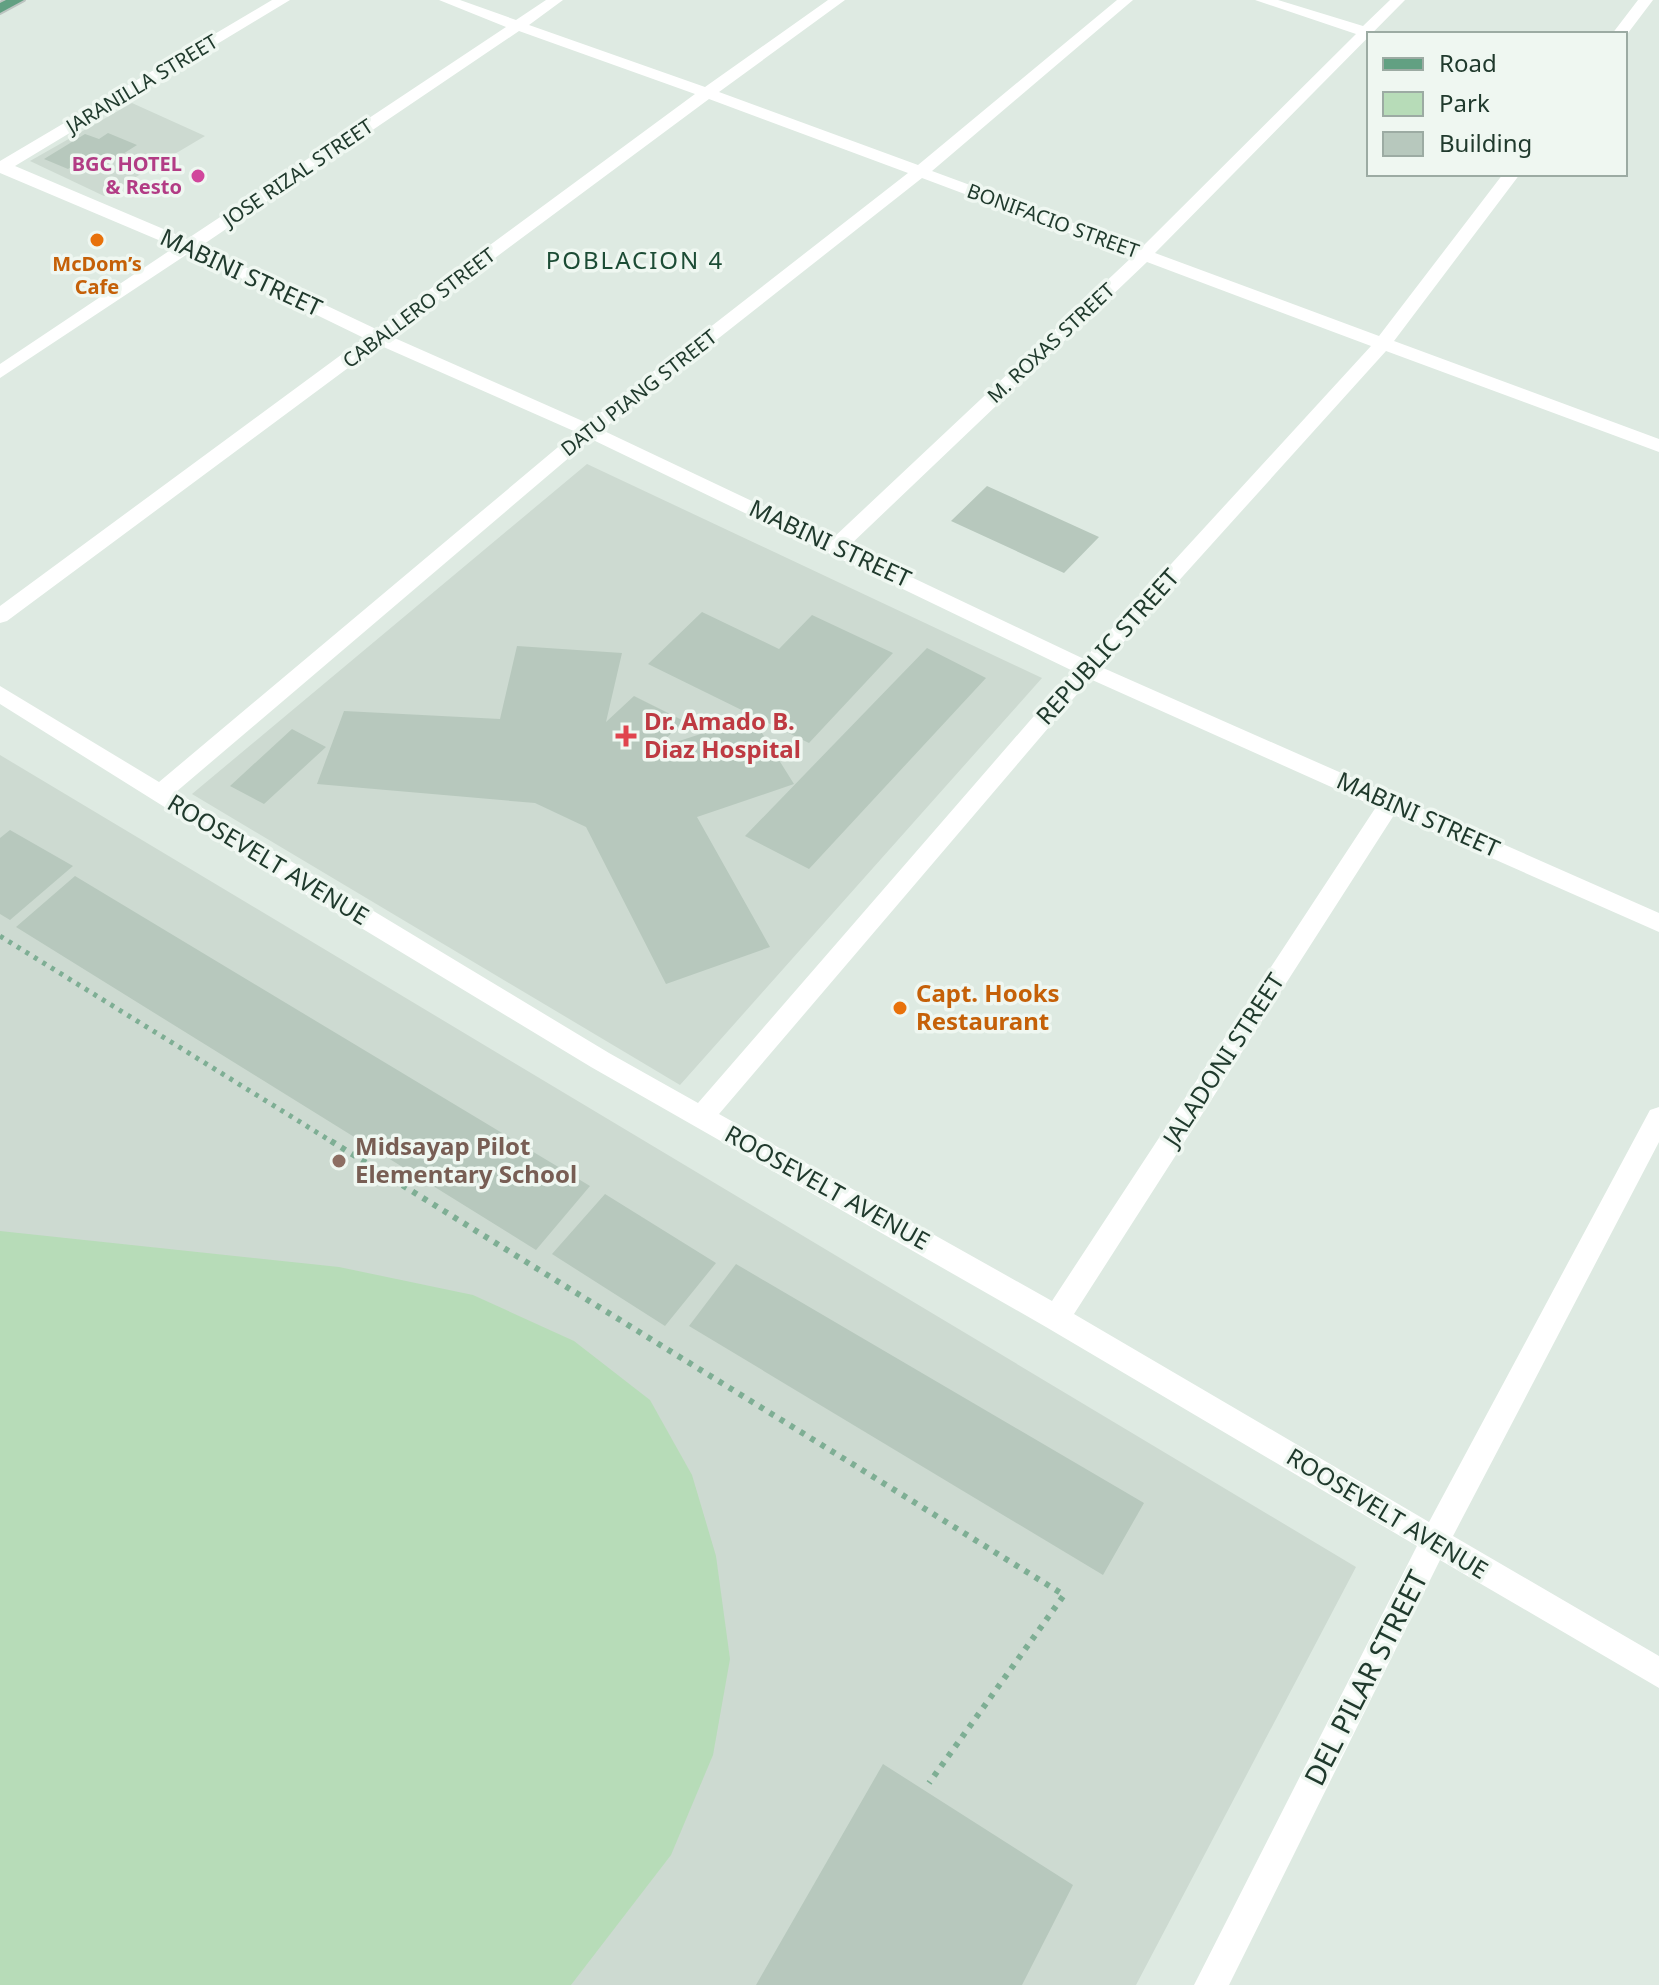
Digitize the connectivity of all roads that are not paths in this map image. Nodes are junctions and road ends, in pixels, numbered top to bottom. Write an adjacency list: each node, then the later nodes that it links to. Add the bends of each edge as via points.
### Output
1 (17, 0): 10 (main road)
2 (283, 0): 15 (street, JARANILLA STREET)
3 (446, 0): 11 (street, BONIFACIO STREET)
4 (556, 0): 11 (street, JOSE RIZAL STREET)
5 (838, 0): 14 (street, CABALLERO STREET)
6 (1126, 0): 16 (street, DATU PIANG STREET)
7 (1262, 0): 12 (street)
8 (1398, 0): 12 (street, M. ROXAS STREET)
9 (1646, 0): 13 (street)
10 (0, 9)
11 (516, 25): 14 (street, BONIFACIO STREET); 18 (street, JOSE RIZAL STREET)
12 (1366, 32): 19 (street, M. ROXAS STREET)
13 (1622, 32)
14 (707, 93): 16 (street, BONIFACIO STREET); 20 (street, CABALLERO STREET)
15 (1, 167): 18 (street, MABINI STREET)
16 (920, 172): 19 (street, BONIFACIO STREET); 23 (street, DATU PIANG STREET)
17 (1510, 176): 21 (street, REPUBLIC STREET)
18 (190, 247): 20 (street, MABINI STREET); 22 (street, JOSE RIZAL STREET)
19 (1144, 255): 21 (street, BONIFACIO STREET); 25 (street, M. ROXAS STREET)
20 (379, 338): 23 (street, MABINI STREET); 26 (street, CABALLERO STREET)
21 (1383, 343): 24 (street, BONIFACIO STREET); 27 (street, REPUBLIC STREET)
22 (0, 372)
23 (589, 431): 25 (street, MABINI STREET); 29 (street, DATU PIANG STREET)
24 (1659, 446)
25 (836, 547): 27 (street, MABINI STREET)
26 (0, 616)
27 (1087, 669): 30 (street, MABINI STREET); 32 (street, REPUBLIC STREET)
28 (0, 694): 29 (street, ROOSEVELT AVENUE)
29 (159, 794): 32 (street, ROOSEVELT AVENUE)
30 (1391, 802): 31 (street, MABINI STREET); 34 (street, JALADONI STREET)
31 (1659, 923)
32 (701, 1117): 34 (street, ROOSEVELT AVENUE)
33 (1659, 1118): 35 (street, DEL PILAR STREET)
34 (1056, 1318): 35 (street, ROOSEVELT AVENUE)
35 (1434, 1542): 36 (street, ROOSEVELT AVENUE); 37 (street, DEL PILAR STREET)
36 (1659, 1673)
37 (1211, 1985)

